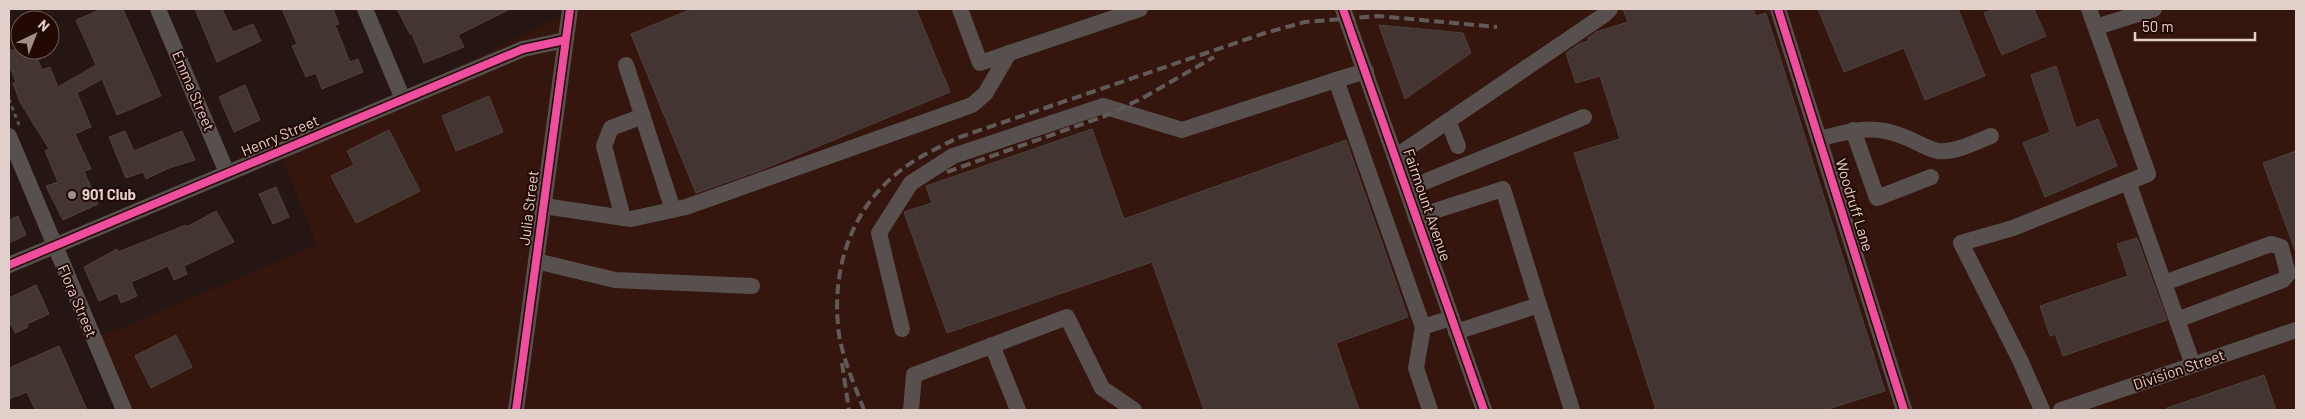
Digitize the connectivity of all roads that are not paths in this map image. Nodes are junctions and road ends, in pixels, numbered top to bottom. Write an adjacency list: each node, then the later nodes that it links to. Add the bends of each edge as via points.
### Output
1 (158, 9): 27 (street, Emma Street)
2 (365, 9): 17 (street)
3 (570, 9): 12 (street, Julia Street)
4 (960, 9): 13 (street, via 980,63)
5 (1140, 9): 13 (street)
6 (1343, 9): 15 (street, Fairmount Avenue)
7 (1610, 9): 20 (street)
8 (1778, 9): 24 (street, Woodruff Lane)
9 (2089, 9): 11 (street)
10 (2154, 9): 11 (street)
11 (2096, 27): 29 (street, via 2148,174)
12 (565, 40): 17 (street, Henry Street, via 523,49); 31 (street, Julia Street)
13 (1009, 53): 32 (street, via 985,94 972,105)
14 (626, 65): 18 (street)
15 (1366, 71): 16 (street); 26 (street, Fairmount Avenue)
16 (1336, 80): 43 (street); 44 (street, via 1182,130 1103,106 953,156 911,183 879,232)
17 (403, 99): 27 (street, Henry Street)
18 (643, 116): 32 (street); 34 (street, via 610,128 604,146)
19 (1584, 117): 30 (street)
20 (1448, 121): 25 (street); 26 (street)
21 (1853, 130): 23 (street, via 1870,128 1892,132 1938,150 1962,147); 24 (street); 28 (street, via 1878,198)
22 (16, 135): 35 (street, Flora Street)
23 (1991, 136)
24 (1819, 140): 56 (street, Woodruff Lane)
25 (1458, 146)
26 (1395, 157): 30 (street, Fairmount Avenue)
27 (227, 173): 35 (street, Henry Street)
28 (1931, 178)
29 (2128, 182): 38 (street); 57 (street, via 2013,228 1960,243)
30 (1407, 189): 33 (street, Fairmount Avenue)
31 (544, 206): 34 (street); 36 (street, Julia Street)
32 (674, 210): 34 (street)
33 (1416, 217): 40 (street, via 1503,189); 42 (street, Fairmount Avenue)
34 (623, 218)
35 (55, 246): 37 (street, Henry Street); 48 (street, Flora Street)
36 (536, 261): 39 (street, via 615,280); 49 (street, Julia Street)
37 (9, 265)
38 (2164, 283): 41 (street); 41 (street, via 2271,244 2281,248 2288,274 2283,280)
39 (752, 286)
40 (1539, 305): 42 (street); 55 (street)
41 (2177, 320): 47 (street)
42 (1454, 325): 43 (street); 54 (street, Fairmount Avenue)
43 (1423, 327): 53 (street, via 1416,368)
44 (902, 329)
45 (2296, 330): 47 (street, Division Street)
46 (992, 345): 50 (street, via 914,374); 51 (street); 52 (street, via 1068,317 1102,388)
47 (2192, 365): 58 (street, Division Street)
48 (124, 410)
49 (516, 410)
50 (911, 410)
51 (1018, 410)
52 (1134, 410)
53 (1430, 410)
54 (1484, 410)
55 (1572, 410)
56 (1904, 410)
57 (2042, 410)
58 (2061, 410)

